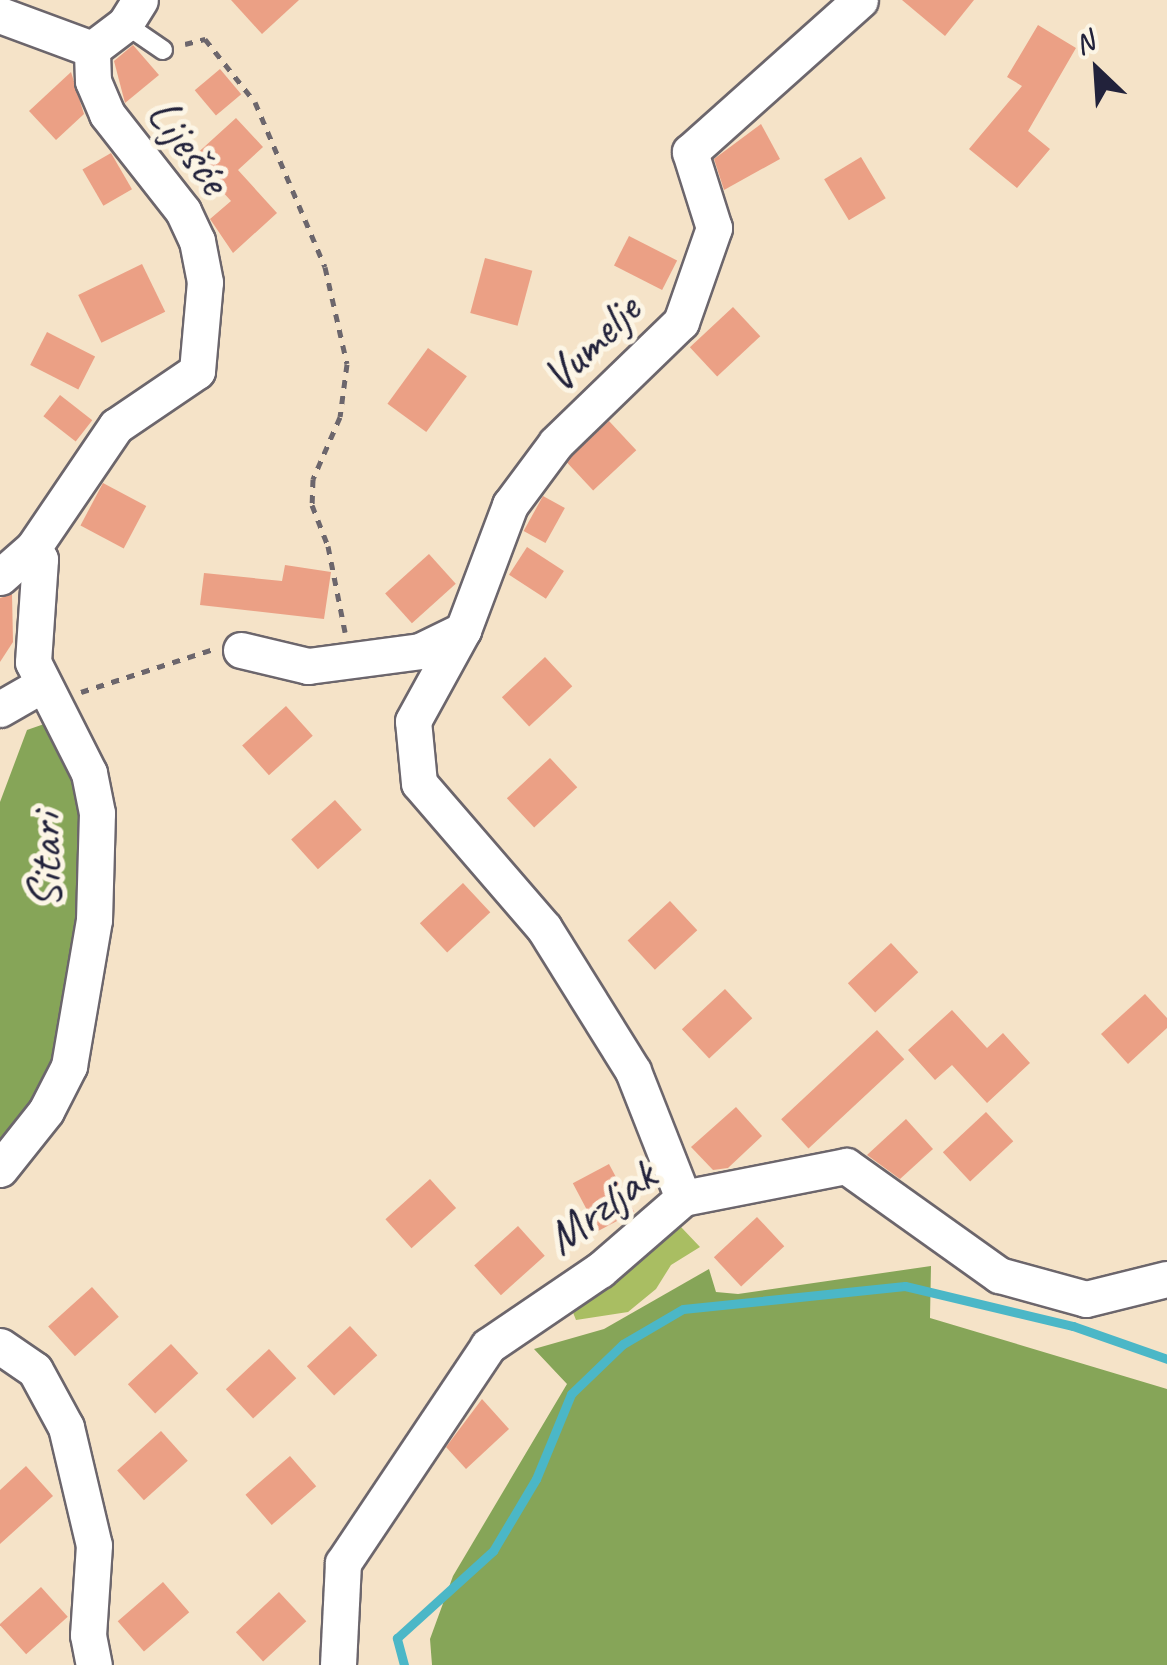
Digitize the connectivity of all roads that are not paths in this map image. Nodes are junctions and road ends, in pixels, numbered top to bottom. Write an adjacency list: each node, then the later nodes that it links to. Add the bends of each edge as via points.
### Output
1 (860, 0): 8 (street, Vumelje, via 690,152 714,228 681,322 556,444 510,505)
2 (132, 12): 4 (street); 5 (lane)
3 (0, 14): 4 (street)
4 (92, 50): 6 (street, Liješće, via 92,81 107,114 183,211 197,241 205,282 203,333 197,370 116,426)
5 (163, 50)
6 (32, 548): 7 (street, Liješće); 10 (street, Sitari, via 40,559 33,662)
7 (0, 576)
8 (464, 630): 9 (street, via 420,651 308,666); 13 (street, Vumelje, via 413,721 419,783 544,928 633,1071)
9 (241, 650)
10 (45, 692): 11 (street); 12 (street, Sitari, via 83,760 98,813 94,920 69,1066 46,1111)
11 (0, 709)
12 (0, 1169)
13 (683, 1198): 14 (street, Mrzljak, via 846,1166 1000,1275 1086,1298); 17 (street, Mrzljak, via 600,1270 488,1346 343,1562)
14 (1167, 1279)
15 (0, 1346): 16 (street, via 34,1370 66,1427 94,1546 88,1636)
16 (94, 1665)
17 (338, 1665)

